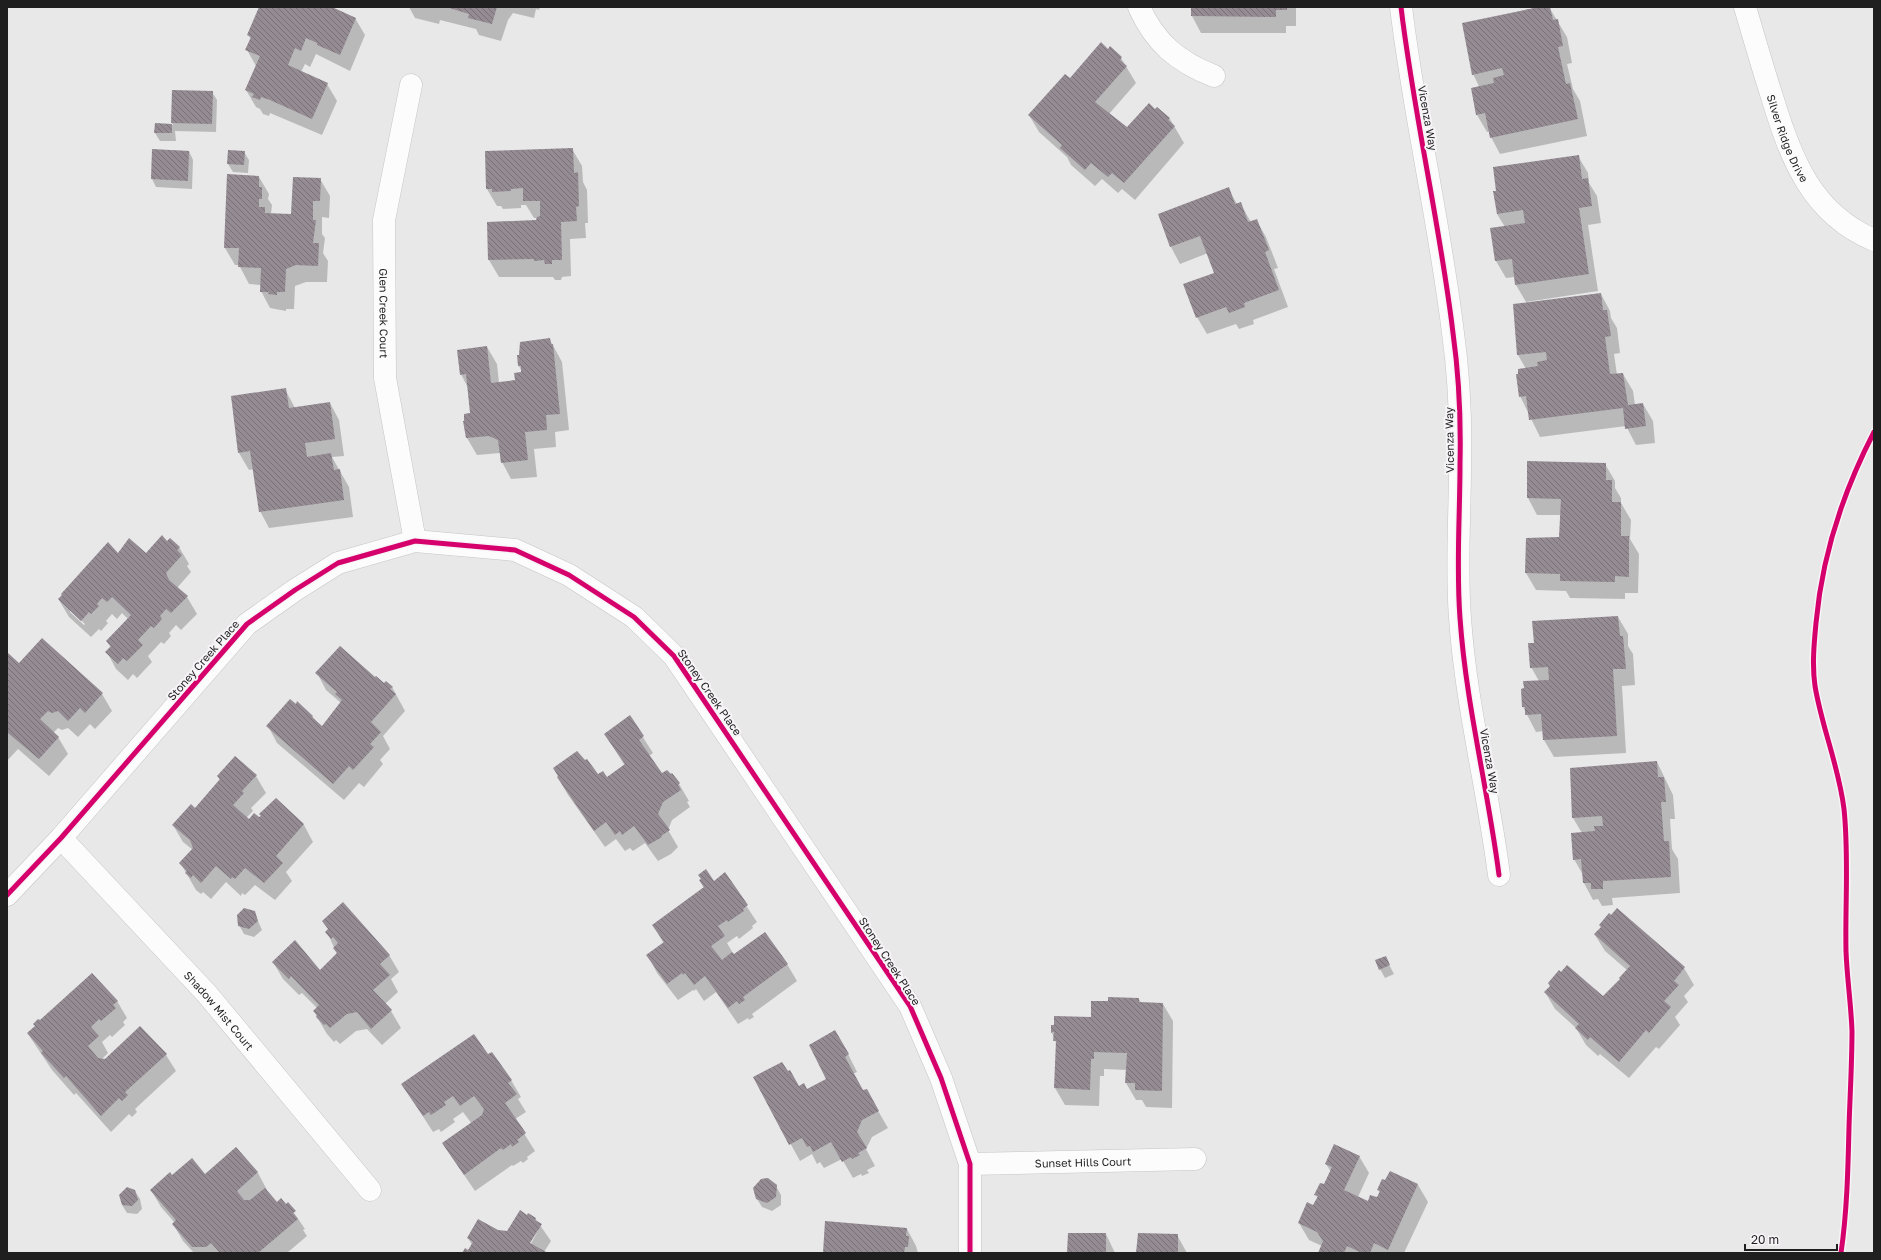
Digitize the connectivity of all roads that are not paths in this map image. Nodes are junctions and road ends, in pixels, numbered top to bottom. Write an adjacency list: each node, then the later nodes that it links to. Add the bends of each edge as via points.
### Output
1 (1139, 7): 4 (street, via 1166,47 1193,68)
2 (1401, 7): 9 (street, Vicenza Way, via 1454,340 1460,446 1457,548 1460,622 1471,713)
3 (1745, 7): 6 (street, Silver Ridge Drive, via 1785,140 1799,170 1827,208 1849,226)
4 (1214, 76)
5 (411, 85): 7 (street, Glen Creek Court, via 384,220 385,370)
6 (1874, 240)
7 (415, 541): 8 (street, Stoney Creek Place, via 338,563 294,590 247,624); 12 (street, Stoney Creek Place, via 515,550 569,575 634,617 674,656 910,1006 940,1078)
8 (61, 838): 10 (street, Stoney Creek Place); 13 (street, Shadow Mist Court, via 206,994)
9 (1499, 874)
10 (7, 895)
11 (1195, 1159): 12 (street, Sunset Hills Court)
12 (970, 1164): 14 (street, Stoney Creek Place)
13 (370, 1190)
14 (970, 1253)

